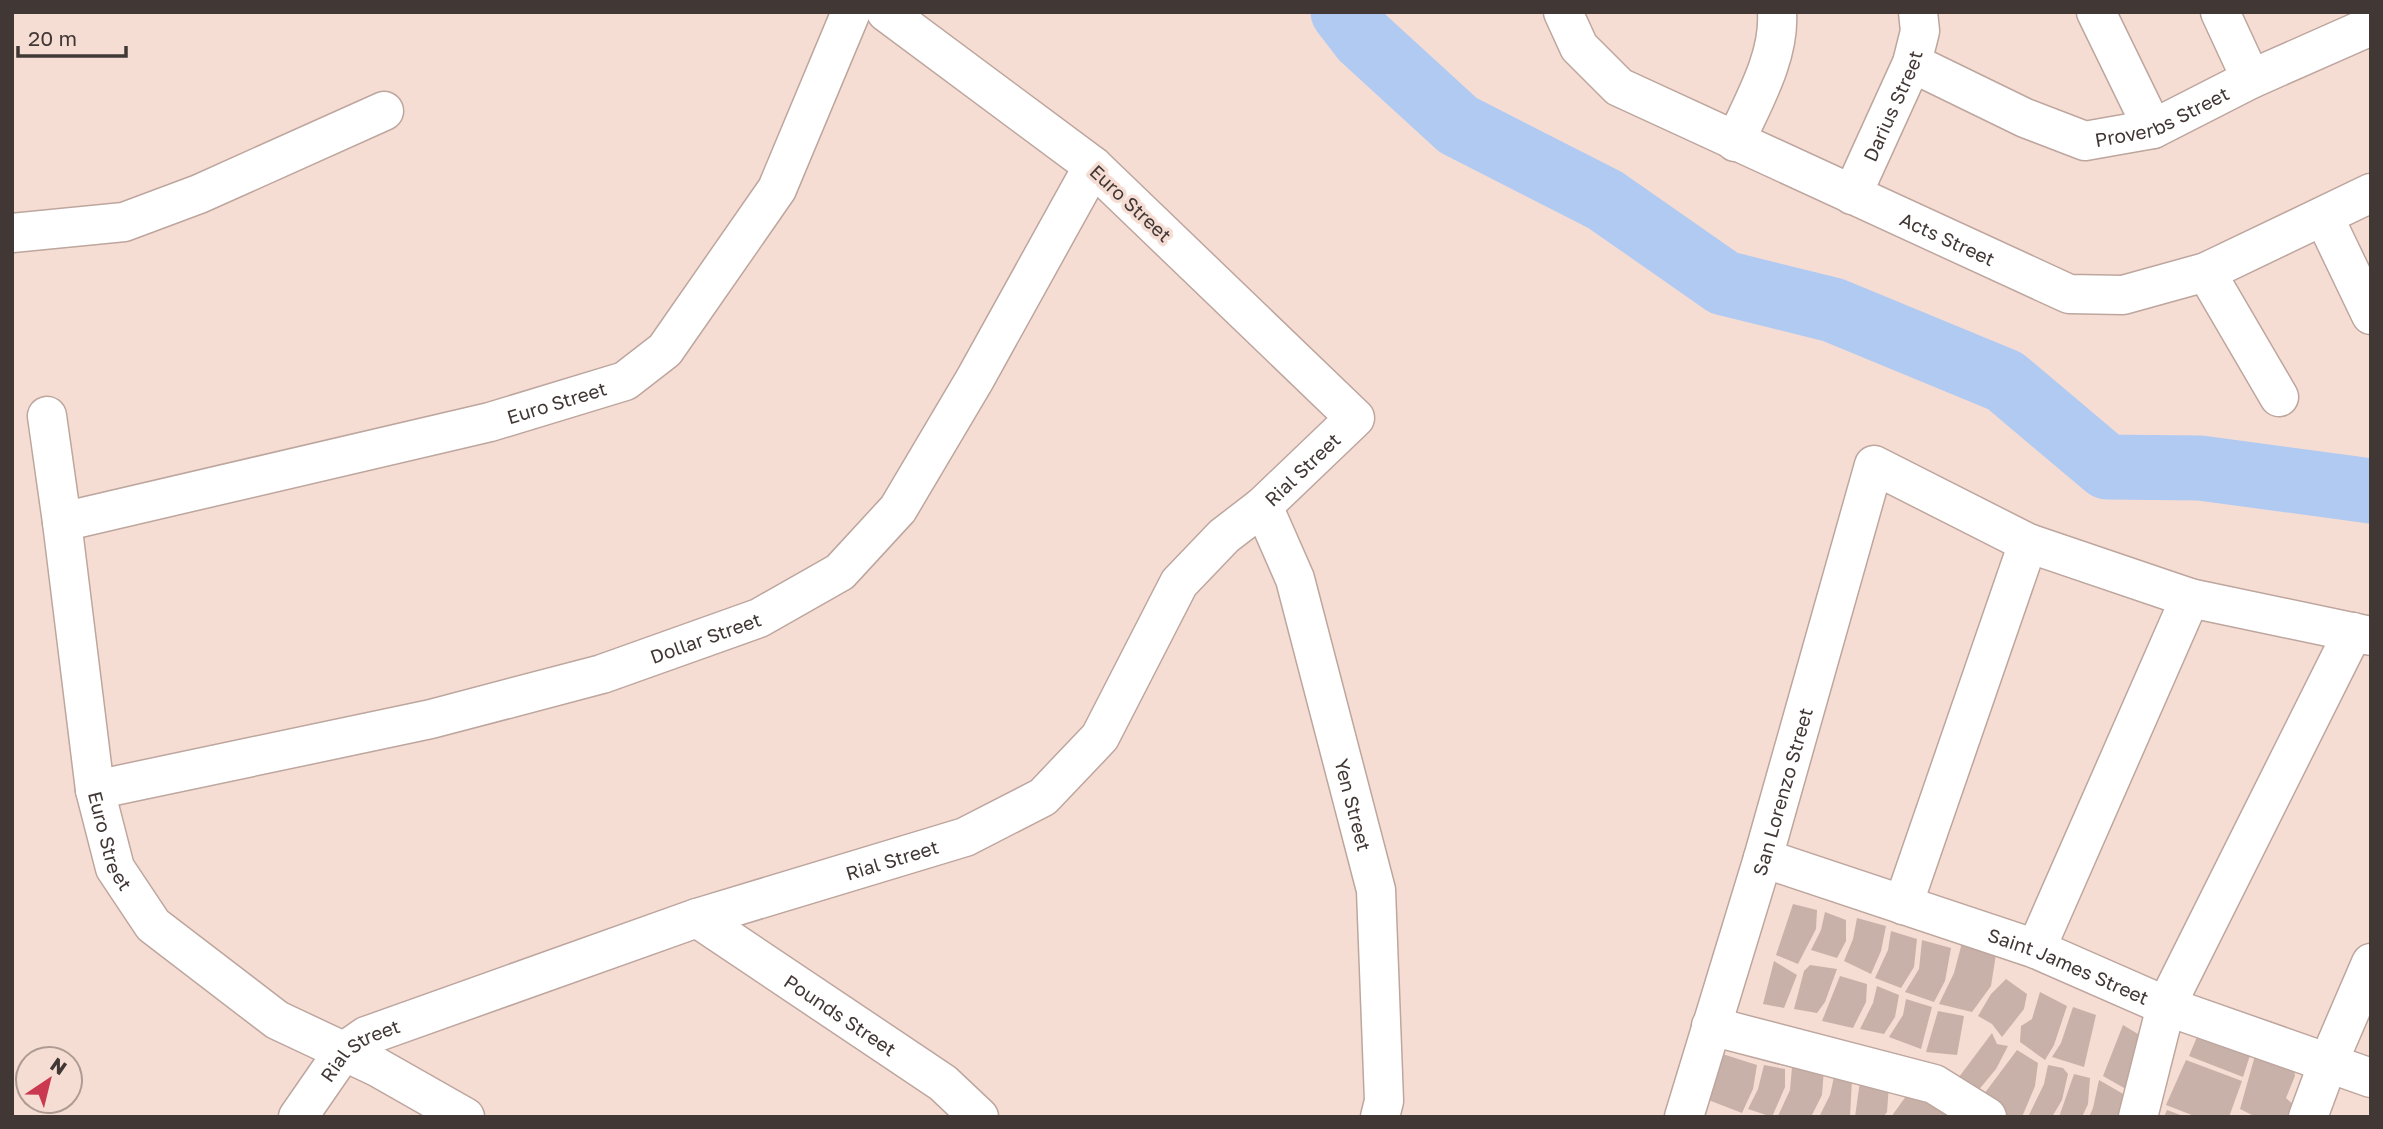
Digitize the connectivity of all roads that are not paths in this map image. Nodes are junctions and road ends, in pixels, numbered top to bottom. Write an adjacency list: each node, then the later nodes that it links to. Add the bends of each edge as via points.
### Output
1 (851, 12): 25 (street, Euro Street, via 777,189 665,350 625,381 489,422)
2 (886, 12): 14 (street, Euro Street)
3 (1563, 12): 13 (street, Acts Street, via 1579,47 1619,87)
4 (1777, 12): 13 (street, via 1778,28 1765,74)
5 (1918, 12): 9 (street, Darius Street, via 1920,31)
6 (2095, 12): 12 (street)
7 (2220, 12): 10 (street)
8 (2371, 26): 10 (street, Proverbs Street)
9 (1912, 63): 12 (street, Proverbs Street, via 2085,142); 16 (street, Darius Street)
10 (2251, 79): 12 (street, Proverbs Street)
11 (384, 111): 18 (street, via 199,194 124,222)
12 (2153, 129)
13 (1735, 142): 16 (street, Acts Street)
14 (1093, 166): 23 (street, Euro Street); 29 (street, Dollar Street, via 898,509 840,572 759,618 602,674 431,719)
15 (2371, 193): 17 (street, Acts Street)
16 (1852, 195): 19 (street, Acts Street, via 2069,294 2123,295)
17 (2323, 217): 19 (street, Acts Street); 20 (street)
18 (12, 233)
19 (2206, 272): 21 (street)
20 (2371, 315)
21 (2279, 397)
22 (47, 416): 25 (street, Euro Street)
23 (1355, 418): 24 (street, Rial Street)
24 (1263, 506): 32 (street, Rial Street, via 1224,536 1179,583 1100,737 1043,797 965,837); 43 (street, Yen Street, via 1295,579 1376,890 1384,1101)
25 (62, 522): 29 (street, Euro Street)
26 (2028, 543): 27 (street); 30 (street, San Lorenzo Street, via 1874,465); 31 (street)
27 (2190, 598): 28 (street); 33 (street)
28 (2362, 634): 35 (street)
29 (94, 790): 37 (street, Euro Street, via 115,868 153,925 277,1020)
30 (1763, 858): 31 (street, Saint James Street); 36 (street, San Lorenzo Street)
31 (1903, 905): 33 (street, Saint James Street)
32 (696, 918): 37 (street, Rial Street, via 366,1036); 42 (street, Pounds Street, via 943,1083)
33 (2036, 949): 35 (street, Saint James Street)
34 (2371, 963): 38 (street)
35 (2166, 1006): 38 (street, Saint James Street); 46 (street)
36 (1711, 1026): 44 (street, San Lorenzo Street); 45 (street, via 1934,1084)
37 (343, 1052): 40 (street, Rial Street); 41 (street, Euro Street)
38 (2328, 1063): 39 (street, Saint James Street); 47 (street)
39 (2371, 1078)
40 (298, 1117)
41 (465, 1117)
42 (979, 1117)
43 (1380, 1117)
44 (1684, 1117)
45 (1987, 1117)
46 (2138, 1117)
47 (2308, 1117)

